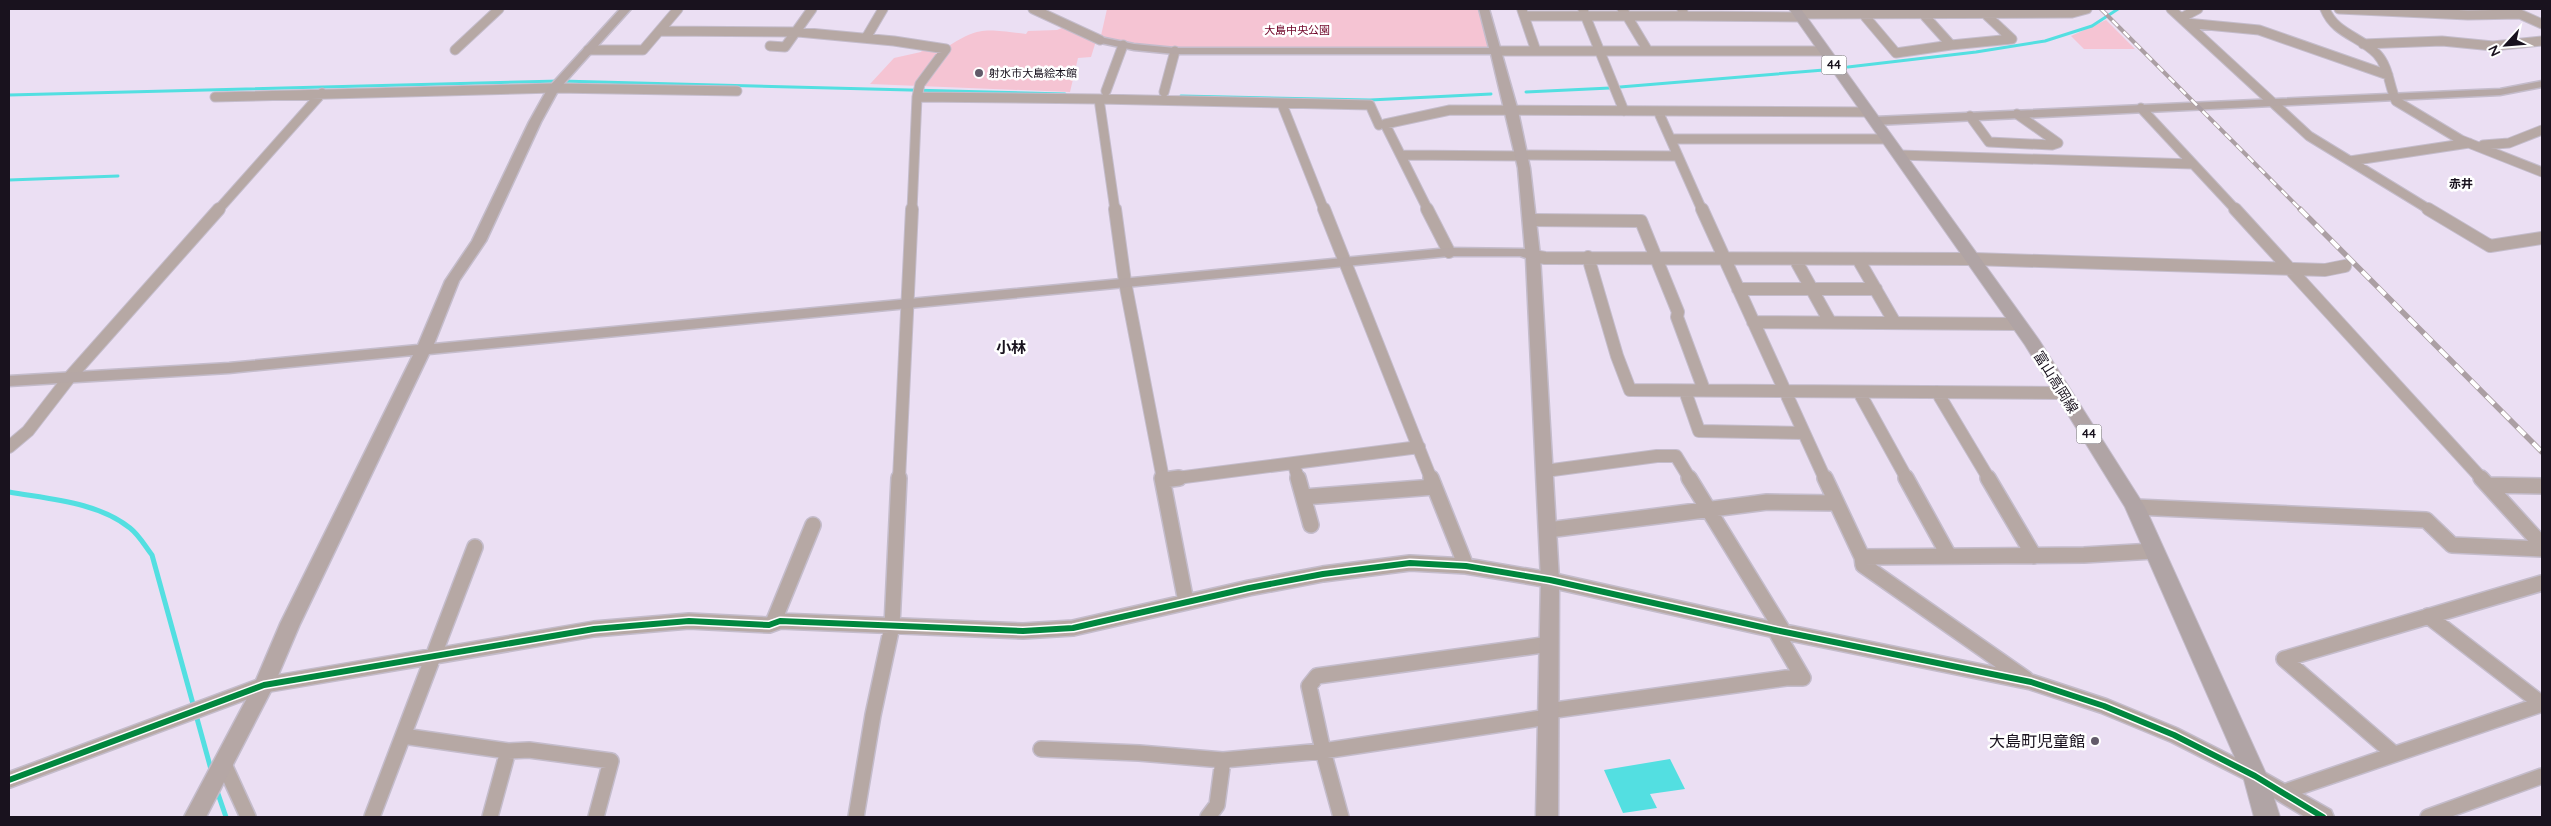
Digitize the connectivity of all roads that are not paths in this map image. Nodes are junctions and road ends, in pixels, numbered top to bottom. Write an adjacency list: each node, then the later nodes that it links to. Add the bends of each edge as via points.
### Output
1 (499, 9): 35 (street)
2 (626, 9): 36 (street)
3 (678, 9): 26 (street)
4 (812, 9): 27 (street)
5 (883, 9): 28 (street)
6 (1033, 9): 29 (street, via 1048,12 1081,33)
7 (1484, 9): 39 (street)
8 (2087, 9): 15 (street, via 2072,13)
9 (2170, 9): 24 (street)
10 (2198, 9): 24 (street)
11 (2326, 9): 31 (street, via 2328,17 2339,29)
12 (2339, 9): 23 (street)
13 (2508, 9): 23 (street)
14 (1943, 11): 15 (street); 22 (street)
15 (1983, 11): 33 (street, via 2012,39)
16 (1523, 12): 17 (street); 40 (street)
17 (1584, 12): 18 (street); 37 (street)
18 (1625, 12): 19 (street); 41 (street)
19 (1683, 12): 20 (street)
20 (1798, 13): 21 (street); 42 (main road, 富山高岡線 / 44)
21 (1863, 14): 22 (street); 33 (street, via 1896,53)
22 (1923, 14): 33 (street)
23 (2520, 14): 25 (street)
24 (2183, 21): 43 (street, via 2259,30); 53 (street)
25 (2542, 24)
26 (660, 31): 27 (street); 36 (street, via 643,50)
27 (798, 32): 28 (street); 34 (street, via 785,47)
28 (866, 38): 51 (street, via 946,49 920,84)
29 (1100, 40): 32 (street)
30 (2542, 41): 31 (street, via 2493,46 2433,41)
31 (2363, 44): 43 (street, via 2377,54)
32 (1123, 45): 38 (street); 49 (street)
33 (1952, 45)
34 (770, 46)
35 (455, 50)
36 (588, 50): 45 (street)
37 (1601, 50): 40 (street); 41 (street); 57 (street)
38 (1175, 51): 39 (street); 47 (street)
39 (1496, 51): 40 (street); 56 (street)
40 (1536, 51)
41 (1648, 51): 42 (street)
42 (1823, 51): 60 (main road, 富山高岡線 / 44)
43 (2388, 75): 52 (street)
44 (2542, 84): 52 (street, via 2500,92)
45 (554, 88): 46 (street); 48 (street); 96 (street, via 479,241 452,281)
46 (737, 91)
47 (1164, 92)
48 (322, 93): 50 (street); 97 (street)
49 (1102, 95): 51 (street); 54 (street); 87 (street)
50 (215, 97)
51 (917, 97): 91 (street)
52 (2394, 98): 53 (street); 66 (street, via 2453,135)
53 (2273, 103): 55 (street); 71 (street, via 2309,136)
54 (1282, 104): 62 (street, via 1370,105); 84 (street)
55 (2141, 108): 59 (street); 72 (street)
56 (1512, 111): 57 (street); 67 (street, via 1450,110 1386,124); 68 (street)
57 (1624, 112): 58 (street)
58 (1658, 112): 60 (street); 64 (street)
59 (2017, 114): 61 (street); 61 (street, via 2058,143 1989,142)
60 (1871, 116): 61 (street); 65 (main road, 富山高岡線 / 44)
61 (1970, 116)
62 (1379, 125)
63 (2542, 130): 66 (street, via 2503,144)
64 (1671, 139): 65 (street); 69 (street)
65 (1887, 139): 70 (main road, 富山高岡線 / 44)
66 (2474, 144): 71 (street); 73 (street)
67 (1401, 155): 68 (street); 76 (street)
68 (1521, 156): 69 (street); 74 (street)
69 (1678, 156): 80 (street)
70 (1899, 156): 72 (street); 82 (main road, 富山高岡線 / 44)
71 (2350, 160): 75 (street, via 2490,246)
72 (2193, 164): 86 (street)
73 (2542, 172)
74 (1529, 220): 77 (street); 79 (street, via 1641,221)
75 (2542, 238)
76 (1449, 252): 77 (street, via 1522,252); 84 (street)
77 (1533, 256): 78 (street); 109 (street)
78 (1588, 257): 79 (street); 100 (street, via 1630,390)
79 (1656, 258): 80 (street); 99 (street)
80 (1724, 259): 83 (street); 88 (street)
81 (1858, 259): 82 (street); 83 (street); 89 (street)
82 (1973, 259): 86 (street); 95 (main road, 富山高岡線 / 44)
83 (1795, 260): 90 (street)
84 (1345, 261): 87 (street); 107 (street)
85 (2345, 266): 86 (street, via 2326,270)
86 (2292, 269): 111 (street)
87 (1125, 282): 91 (street); 110 (street)
88 (1738, 289): 90 (street); 92 (street)
89 (1876, 289): 90 (street); 94 (street)
90 (1812, 290): 93 (street)
91 (908, 303): 96 (street); 134 (street)
92 (1753, 322): 93 (street); 101 (street)
93 (1830, 322): 94 (street)
94 (1895, 323): 95 (street)
95 (2018, 324): 104 (main road, 富山高岡線 / 44)
96 (423, 351): 97 (street); 139 (street, via 294,615)
97 (69, 378): 98 (street); 106 (street, via 28,431)
98 (9, 381)
99 (1704, 390): 100 (street); 101 (street)
100 (1685, 391): 105 (street, via 1699,431)
101 (1784, 392): 102 (street); 105 (street)
102 (1859, 392): 103 (street); 125 (street)
103 (1937, 392): 104 (street); 126 (street)
104 (2063, 392): 116 (main road, 富山高岡線 / 44)
105 (1804, 433): 115 (street)
106 (9, 447)
107 (1419, 447): 108 (street); 113 (street)
108 (1294, 464): 110 (street); 114 (street)
109 (1544, 471): 117 (street, via 1676,456); 120 (street)
110 (1164, 480): 131 (street)
111 (2488, 485): 112 (street); 121 (street)
112 (2542, 486)
113 (1434, 487): 114 (street); 128 (street)
114 (1304, 497): 119 (street)
115 (1836, 504): 117 (street, via 1767,502); 127 (street)
116 (2135, 507): 123 (street, via 2426,520 2452,546); 124 (main road, 富山高岡線 / 44)
117 (1709, 510): 120 (street); 135 (street)
118 (813, 525): 133 (street)
119 (1311, 525)
120 (1548, 530): 129 (street)
121 (2542, 544)
122 (475, 547): 137 (street)
123 (2542, 549)
124 (2154, 551): 126 (street); 149 (main road, 富山高岡線 / 44)
125 (1949, 556): 126 (street); 127 (street)
126 (2034, 556)
127 (1862, 558): 138 (street, via 1863,565)
128 (1466, 566): 129 (street); 131 (street, via 1410,563 1364,568)
129 (1550, 580): 135 (street); 136 (street)
130 (2542, 582): 132 (street)
131 (1186, 602): 134 (street, via 1073,628 1023,631)
132 (2428, 616): 140 (street); 146 (street, via 2284,659)
133 (773, 623): 134 (street); 137 (street, via 689,621 594,629)
134 (892, 626): 158 (street)
135 (1779, 631): 138 (street); 141 (street, via 1803,678)
136 (1550, 644): 141 (street); 145 (street, via 1317,676 1309,686)
137 (434, 655): 139 (street); 142 (street)
138 (2030, 682): 149 (street, via 2104,706 2174,735)
139 (264, 685): 148 (street); 151 (street)
140 (2542, 704): 146 (street)
141 (1548, 714): 145 (street); 161 (street)
142 (402, 736): 144 (street); 155 (street)
143 (1041, 749): 147 (street)
144 (508, 751): 156 (street); 157 (street, via 529,750 611,761)
145 (1323, 751): 147 (street); 160 (street)
146 (2394, 754): 152 (street)
147 (1223, 760): 159 (street, via 1218,805)
148 (223, 762): 153 (street); 154 (street)
149 (2255, 776): 152 (street); 162 (main road, 富山高岡線 / 44)
150 (2542, 776): 164 (street)
151 (9, 780)
152 (2284, 792): 163 (street)
153 (194, 817)
154 (248, 817)
155 (372, 817)
156 (490, 817)
157 (596, 817)
158 (856, 817)
159 (1208, 817)
160 (1342, 817)
161 (1548, 817)
162 (2267, 817)
163 (2323, 817)
164 (2428, 817)

